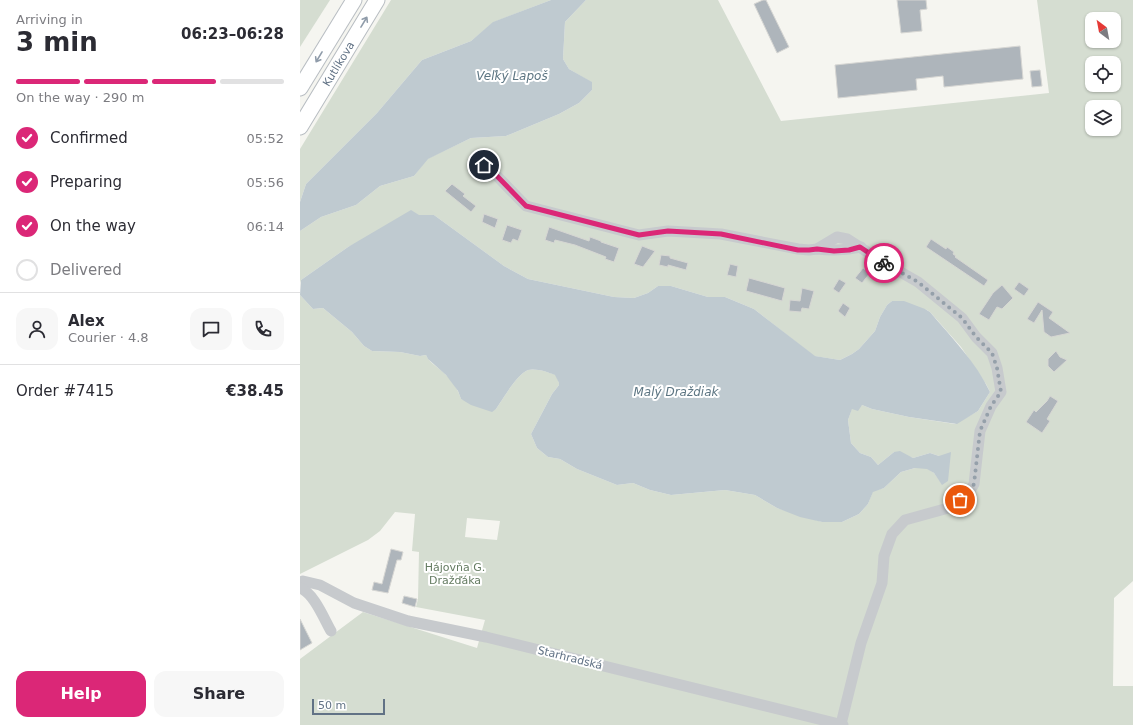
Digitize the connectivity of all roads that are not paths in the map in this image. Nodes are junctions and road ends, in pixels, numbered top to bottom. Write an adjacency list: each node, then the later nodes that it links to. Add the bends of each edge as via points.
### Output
1 (354, 0): 3 (main road, Kutlíkova, one-way to 3)
2 (377, 0): 4 (main road, Kutlíkova, one-way to 2)
3 (300, 88)
4 (300, 127)
5 (484, 165): 9 (street, via 526,206 639,235 668,231 721,234 798,250 817,249 837,238 847,238 918,282 962,318 992,353 1001,392 991,406 980,431 974,484 968,494 952,507 905,520 892,534 884,556 882,583 861,644)
6 (300, 582): 9 (street, Starhradská, via 320,585 354,603 408,621 493,639)
7 (300, 588): 8 (street, via 312,598)
8 (331, 631)
9 (842, 725)

